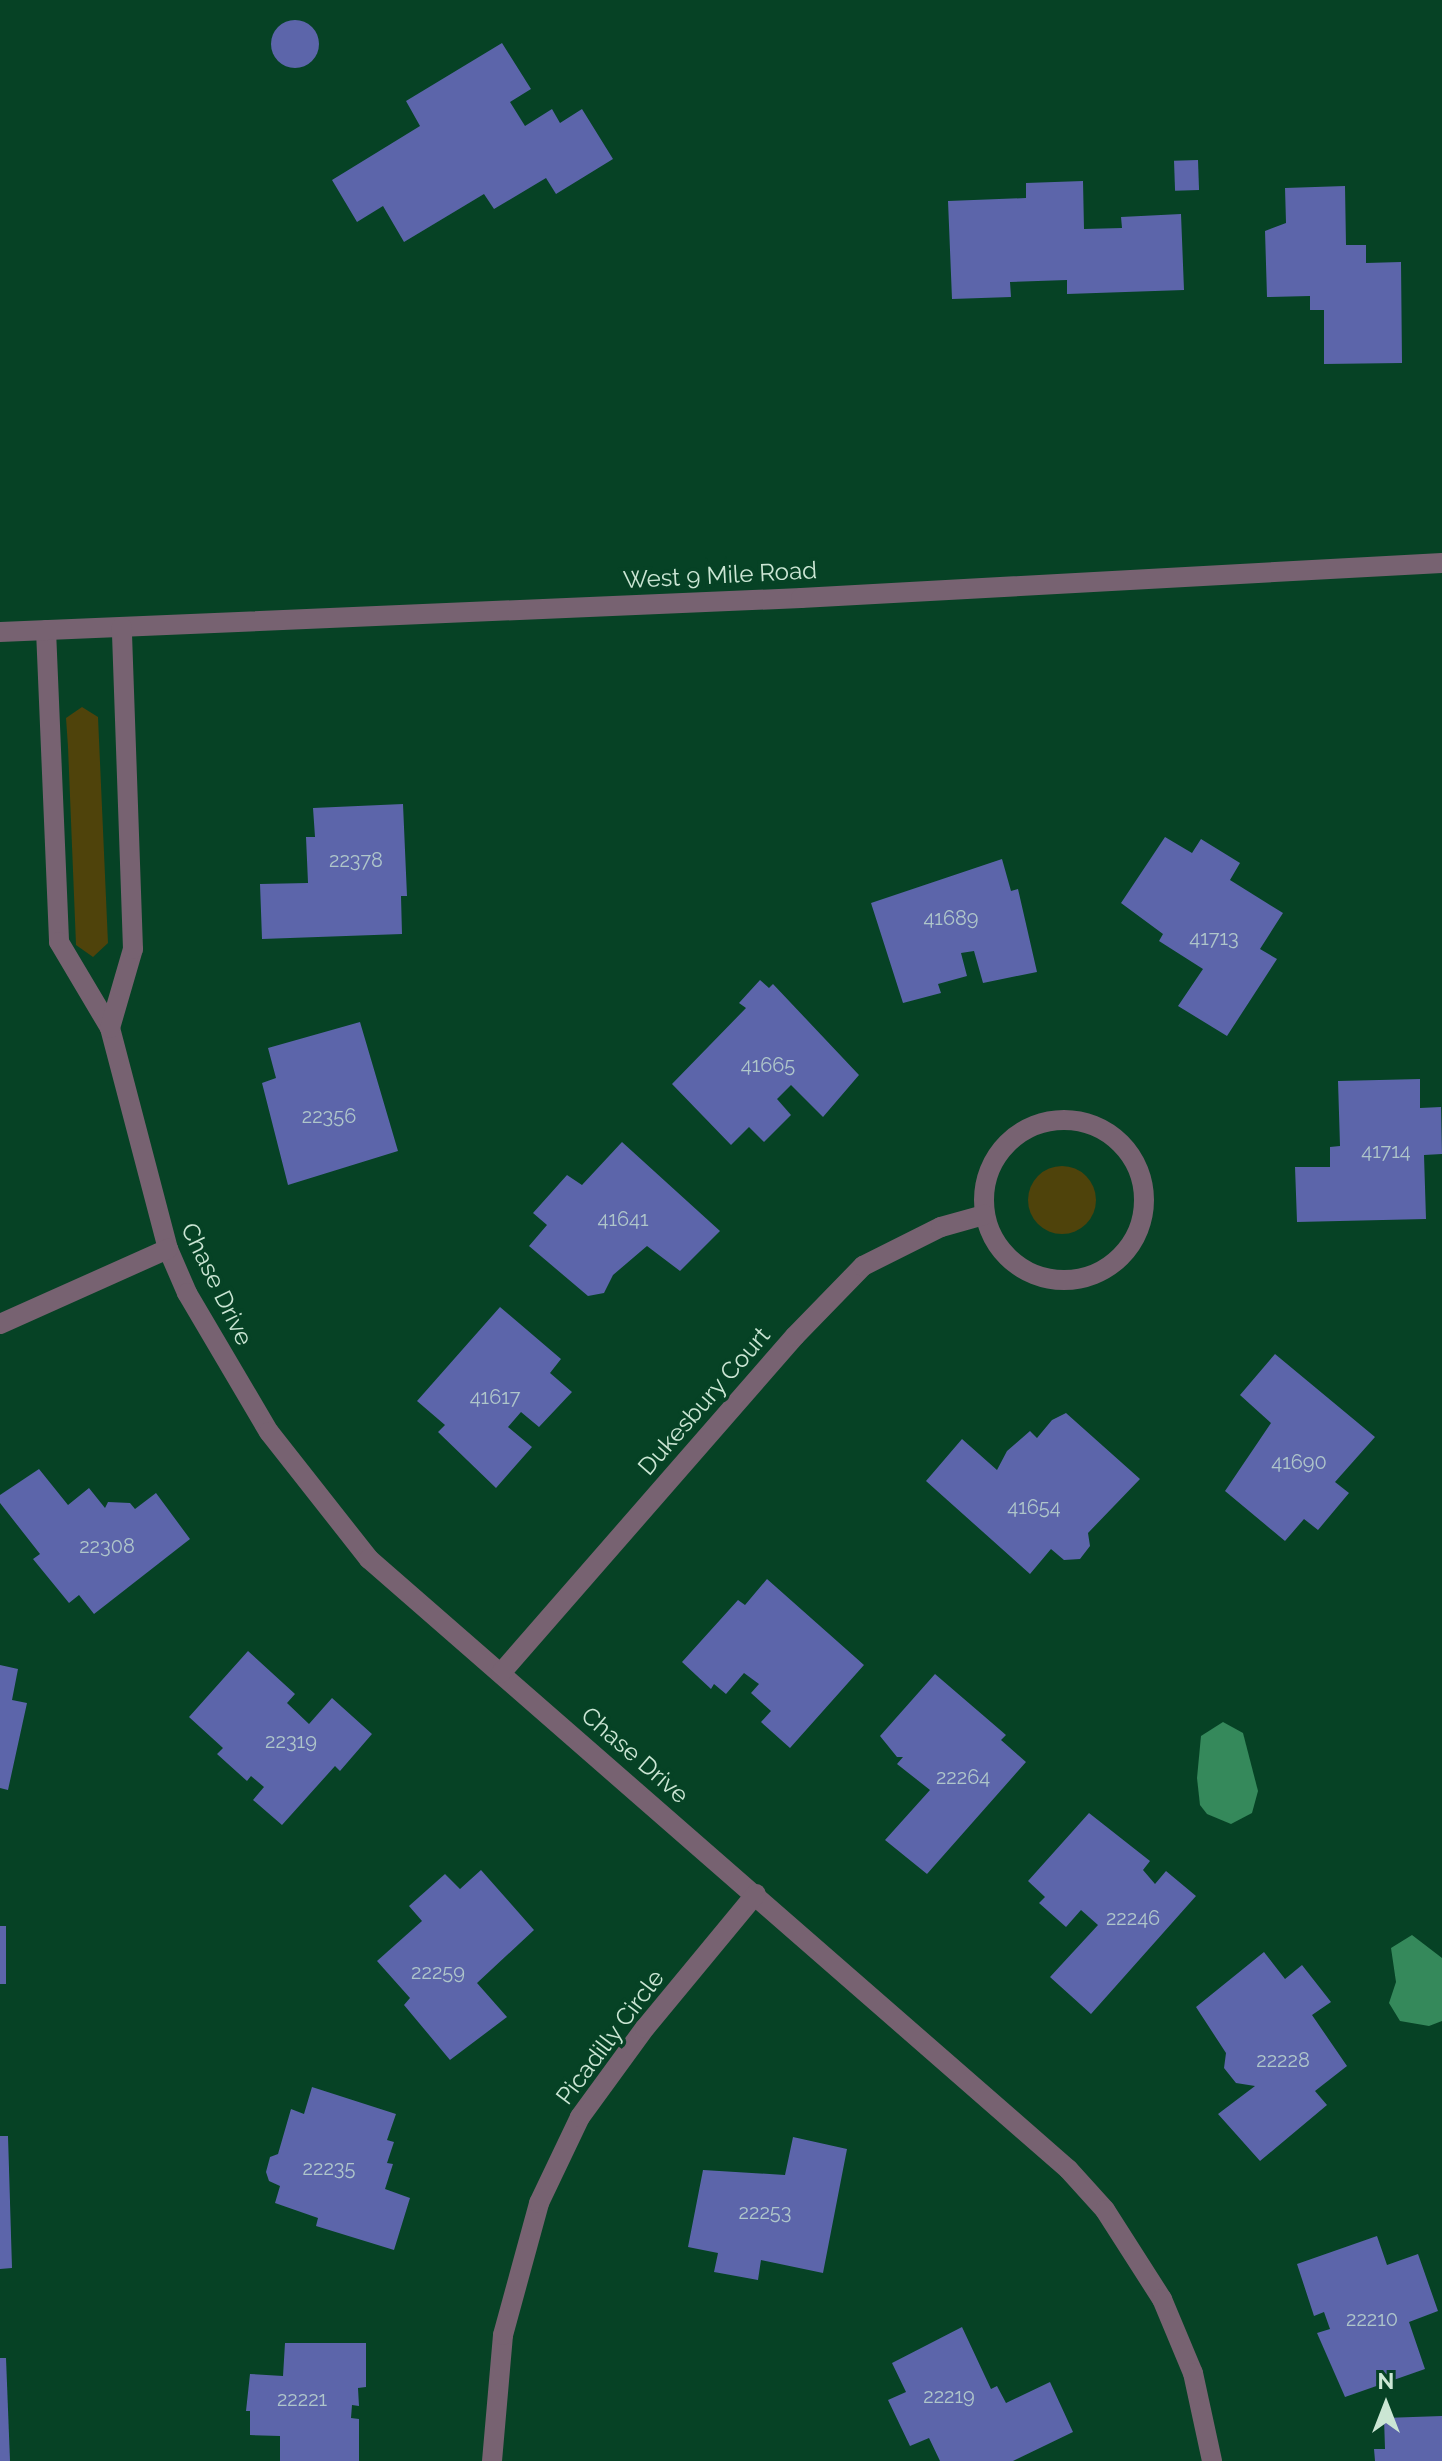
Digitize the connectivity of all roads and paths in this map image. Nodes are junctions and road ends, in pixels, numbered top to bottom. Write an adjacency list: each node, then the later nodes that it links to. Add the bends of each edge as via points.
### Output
1 (1442, 563): 2 (street, West 9 Mile Road)
2 (122, 627): 3 (street, West 9 Mile Road); 5 (street, via 133,949)
3 (46, 630): 4 (street, West 9 Mile Road); 5 (street, Chase Drive, via 59,942)
4 (0, 632)
5 (110, 1028): 7 (street, Chase Drive)
6 (984, 1215): 6 (street, via 1008,1258 1028,1272 1075,1280 1118,1260 1142,1219 1140,1172 1106,1131 1081,1121 1055,1119 1029,1127 1007,1142 991,1163 983,1188); 9 (street, Dukesbury Court, via 941,1227 863,1266 795,1336)
7 (168, 1249): 8 (street); 9 (street, Chase Drive, via 230,1371 313,1493 369,1559)
8 (0, 1324)
9 (501, 1673): 10 (street, Chase Drive)
10 (756, 1894): 11 (street, Picadilly Circle, via 645,2028 580,2117 539,2203 503,2335); 12 (street, Chase Drive, via 1068,2169 1105,2210 1134,2250 1178,2335 1193,2373)
11 (492, 2461)
12 (1212, 2461)

